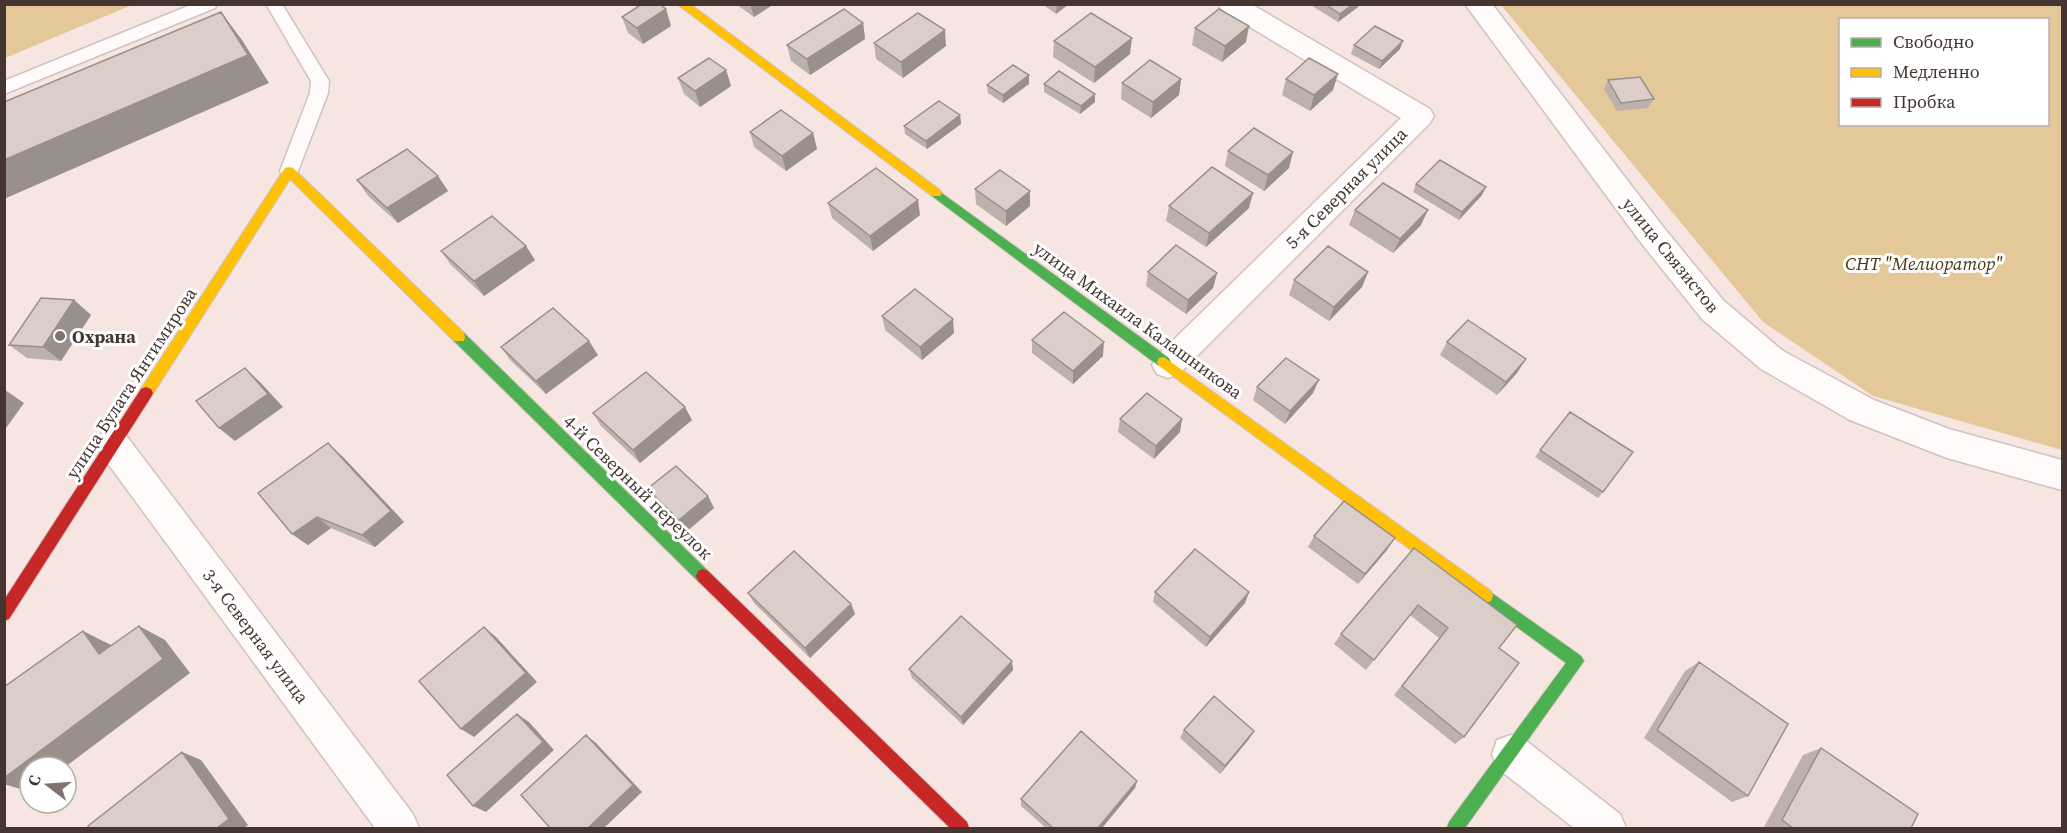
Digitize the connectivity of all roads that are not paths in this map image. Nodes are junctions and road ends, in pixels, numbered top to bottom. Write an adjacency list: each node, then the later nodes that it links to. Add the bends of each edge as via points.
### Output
1 (209, 4): 6 (lane)
2 (274, 4): 7 (lane, via 320,81)
3 (682, 4): 8 (street, улица Михаила Калашникова)
4 (1232, 4): 8 (street, 5-я Северная улица, via 1420,116)
5 (1478, 4): 10 (street, улица Связистов, via 1713,310 1772,360 1862,410 1947,443)
6 (4, 88)
7 (289, 171): 9 (street, улица Булата Янтимирова); 14 (street, 4-й Северный переулок)
8 (1168, 364): 12 (street, улица Михаила Калашникова, via 1576,662)
9 (113, 444): 11 (street, улица Булата Янтимирова); 13 (street, 3-я Северная улица)
10 (2062, 475)
11 (4, 614)
12 (1511, 754): 15 (street); 16 (street)
13 (399, 828)
14 (962, 828)
15 (1455, 828)
16 (1605, 828)

